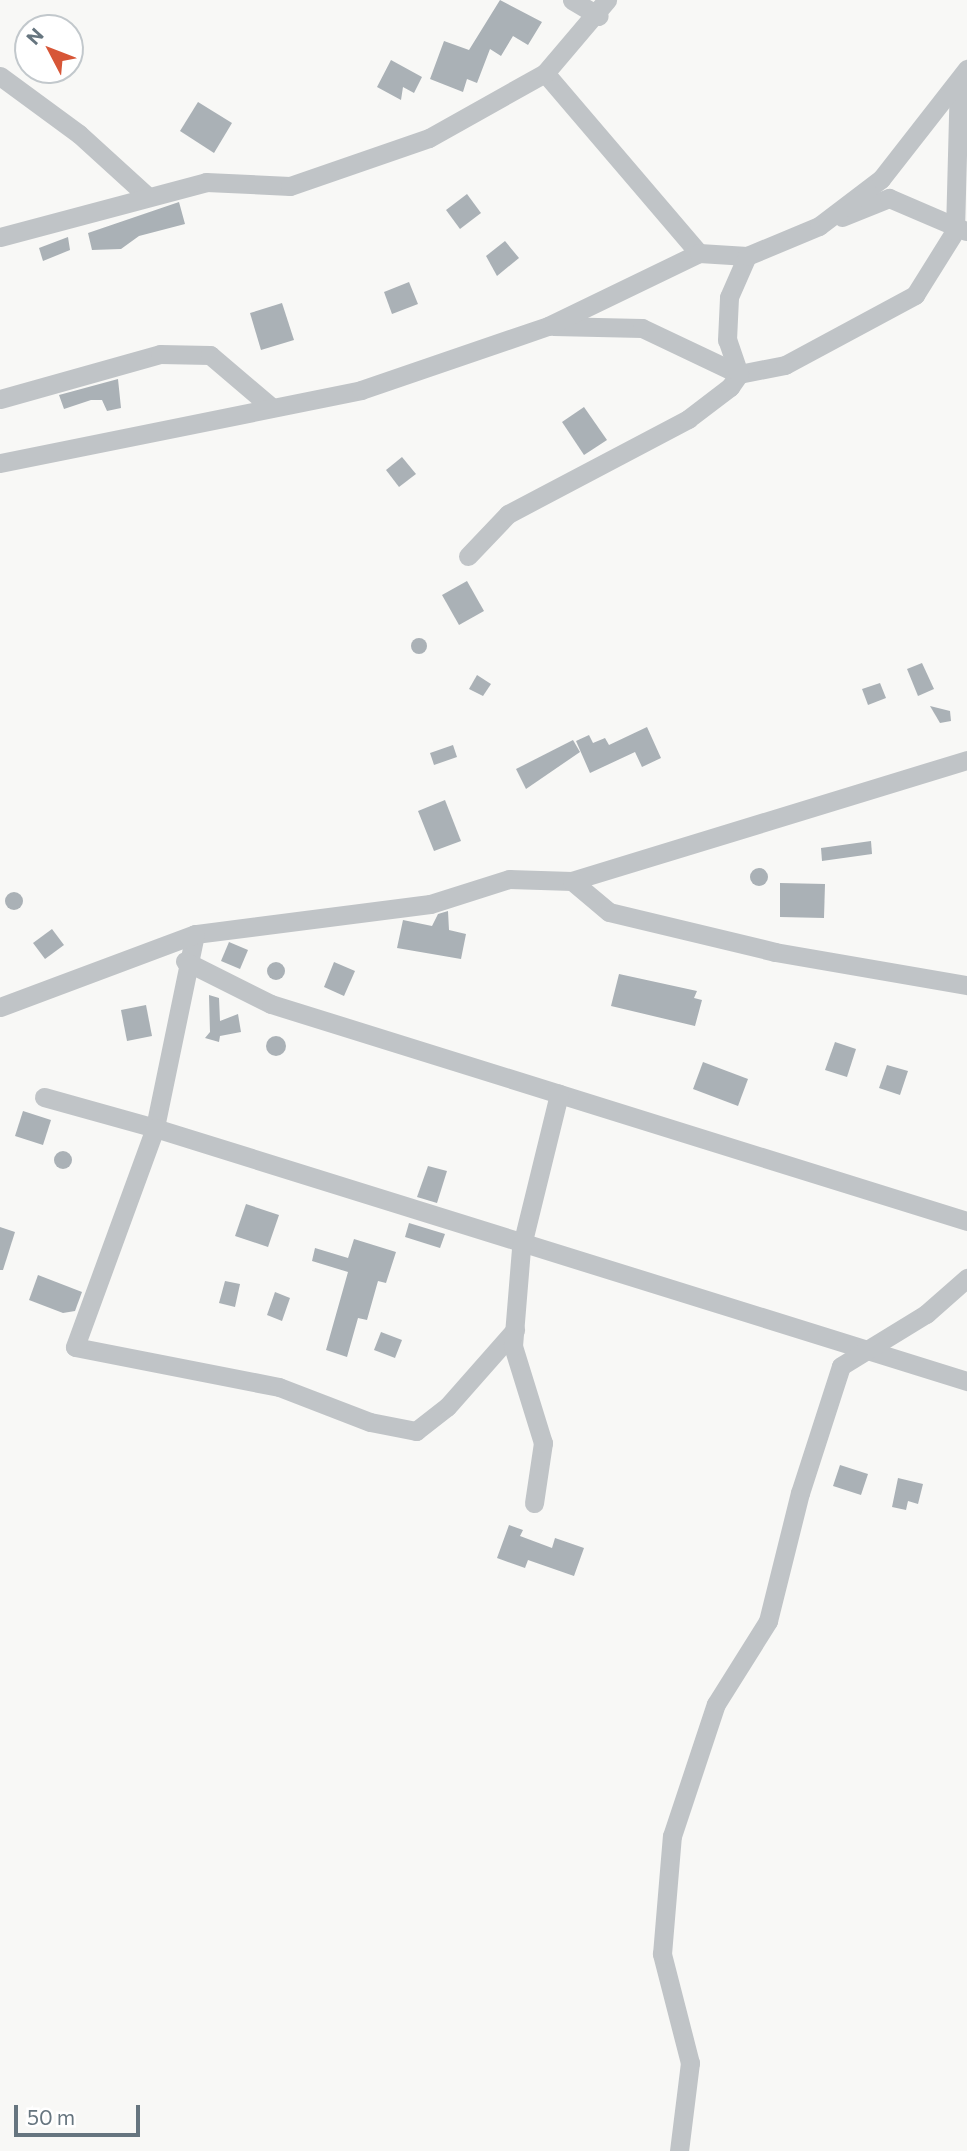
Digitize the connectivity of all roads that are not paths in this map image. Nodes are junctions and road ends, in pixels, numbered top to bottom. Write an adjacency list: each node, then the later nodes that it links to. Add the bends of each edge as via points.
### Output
1 (572, 0): 2 (street)
2 (603, 8): 3 (street)
3 (545, 73): 6 (street, via 429,138 290,186 206,182); 10 (street)
4 (963, 75): 7 (street, via 881,179); 8 (street)
5 (0, 76): 6 (street, via 79,134)
6 (146, 195): 9 (street)
7 (819, 226): 8 (street, via 889,198); 11 (street)
8 (961, 231): 13 (street, via 915,295 785,365)
9 (0, 237)
10 (699, 254): 11 (street); 12 (street)
11 (747, 256): 13 (street, via 729,297 727,340)
12 (548, 326): 13 (street, via 642,328); 15 (street, via 361,390)
13 (739, 374): 17 (street, via 688,419 508,514)
14 (0, 399): 15 (street, via 160,354 210,355)
15 (271, 407): 16 (street)
16 (0, 463)
17 (468, 556)
18 (967, 760): 19 (street)
19 (572, 881): 20 (street, via 509,879 430,904); 22 (street, via 609,912 775,952)
20 (195, 934): 21 (street); 23 (street)
21 (186, 961): 24 (street, via 271,1004); 26 (street)
22 (967, 985)
23 (0, 1007)
24 (559, 1094): 27 (street); 28 (street)
25 (44, 1097): 26 (street)
26 (155, 1128): 28 (street); 30 (street, via 75,1346 279,1387 370,1422 416,1431 447,1407)
27 (967, 1221)
28 (522, 1244): 30 (street); 31 (street)
29 (967, 1278): 31 (street, via 926,1314)
30 (515, 1330): 33 (street, via 513,1346 543,1443)
31 (863, 1347): 32 (street); 34 (street, via 841,1366 800,1493 768,1621 716,1704 672,1836 662,1954 690,2063)
32 (967, 1381)
33 (534, 1503)
34 (679, 2151)

